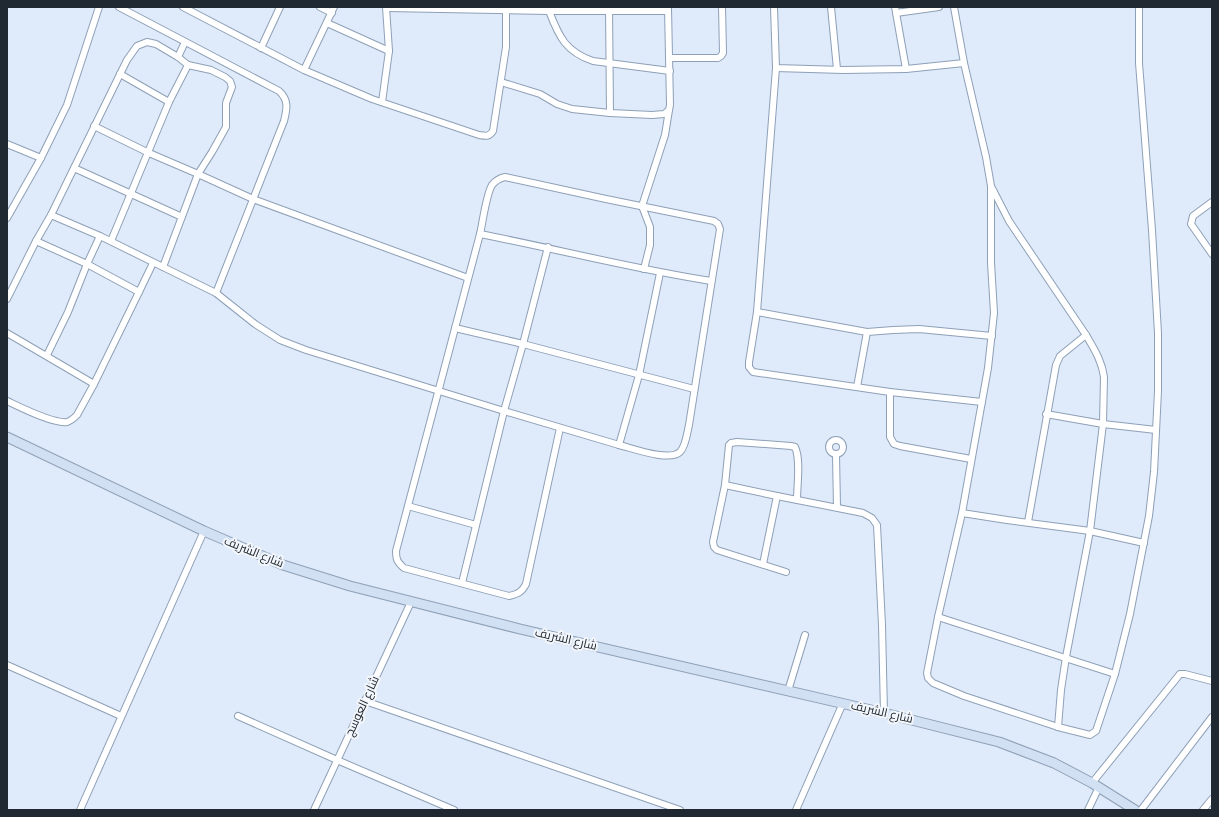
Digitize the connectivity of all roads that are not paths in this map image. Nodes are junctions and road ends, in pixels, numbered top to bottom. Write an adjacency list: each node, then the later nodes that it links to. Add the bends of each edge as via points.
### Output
1 (99, 7): 43 (street, via 67,105)
2 (119, 7): 21 (street)
3 (182, 7): 22 (street)
4 (280, 7): 22 (street)
5 (320, 7): 17 (street)
6 (387, 7): 13 (street); 23 (street)
7 (722, 7): 25 (street, via 721,56)
8 (774, 7): 29 (street)
9 (831, 7): 30 (street)
10 (939, 7): 18 (street)
11 (954, 7): 27 (street)
12 (1138, 7): 90 (street, via 1139,63 1158,333)
13 (442, 8): 14 (street)
14 (506, 8): 19 (street); 35 (street, via 506,47)
15 (609, 9): 16 (street); 19 (street); 26 (street)
16 (668, 9): 25 (street)
17 (333, 10): 20 (street)
18 (896, 10): 31 (street)
19 (549, 12): 26 (street, via 569,48 584,58)
20 (327, 23): 23 (street); 32 (street)
21 (185, 42): 24 (street); 48 (street, via 284,95 287,109 284,121)
22 (261, 48): 32 (street)
23 (389, 51): 37 (street)
24 (178, 57): 28 (street); 34 (street, via 156,44 142,43 136,46)
25 (670, 58): 33 (street)
26 (610, 63): 33 (street); 39 (street)
27 (964, 64): 31 (street); 46 (street)
28 (188, 65): 36 (street); 45 (street, via 210,70 230,81 232,87 226,104 226,127)
29 (776, 68): 30 (street); 70 (street)
30 (836, 69): 31 (street)
31 (906, 69)
32 (304, 70): 37 (street)
33 (670, 71): 38 (street)
34 (120, 74): 36 (street); 40 (street)
35 (501, 82): 37 (street, via 493,130 488,136); 39 (street, via 540,94 564,107)
36 (169, 102): 42 (street)
37 (382, 102)
38 (669, 110): 39 (street, via 664,114 652,115); 50 (street, via 665,135)
39 (610, 113)
40 (94, 126): 42 (street); 44 (street)
41 (7, 144): 43 (street)
42 (149, 153): 45 (street); 47 (street)
43 (41, 158): 53 (street)
44 (74, 168): 47 (street); 51 (street)
45 (198, 174): 48 (street); 52 (street)
46 (991, 186): 74 (street, via 1009,221); 75 (street, via 994,313)
47 (130, 193): 52 (street); 57 (street)
48 (253, 200): 65 (street); 68 (street)
49 (1212, 202): 59 (street, via 1193,216 1191,224)
50 (642, 206): 54 (street, via 505,177 492,185); 63 (street, via 650,227 650,245); 66 (street, via 718,224 720,229)
51 (51, 215): 55 (street); 56 (street)
52 (182, 217): 62 (street)
53 (7, 218)
54 (480, 234): 58 (street); 65 (street)
55 (100, 236): 57 (street); 61 (street)
56 (36, 241): 61 (street); 69 (street)
57 (111, 241): 60 (street)
58 (548, 247): 63 (street); 76 (street)
59 (1212, 254)
60 (153, 263): 62 (street); 67 (street)
61 (87, 264): 67 (street); 77 (street)
62 (163, 267): 68 (street)
63 (644, 269): 64 (street)
64 (660, 273): 66 (street); 78 (street)
65 (468, 278): 71 (street)
66 (711, 281): 81 (street)
67 (139, 292): 79 (street)
68 (216, 293): 82 (street, via 280,340)
69 (7, 299)
70 (757, 312): 72 (street); 80 (street, via 749,362 753,372)
71 (455, 328): 76 (street); 82 (street)
72 (867, 332): 75 (street, via 919,329); 80 (street)
73 (7, 333): 77 (street)
74 (1086, 335): 87 (street, via 1060,356); 88 (street, via 1098,354 1103,369 1105,387)
75 (992, 336): 85 (street)
76 (523, 344): 78 (street); 86 (street)
77 (47, 355): 79 (street)
78 (639, 375): 81 (street); 92 (street)
79 (94, 384): 84 (street, via 77,415 67,422 34,413)
80 (857, 386): 83 (street)
81 (694, 389): 92 (street, via 685,444 680,452 673,456 664,456)
82 (438, 391): 86 (street); 98 (street)
83 (890, 392): 85 (street); 94 (street, via 890,437 894,444)
84 (7, 401)
85 (982, 402): 94 (street)
86 (504, 411): 89 (street); 102 (street)
87 (1046, 414): 88 (street); 101 (street)
88 (1102, 424): 90 (street); 104 (street)
89 (560, 428): 92 (street); 108 (street, via 524,589 519,594 510,596)
90 (1156, 430): 105 (street, via 1153,489)
91 (7, 437): 103 (main road, شارع الشريف)
92 (619, 445)
93 (836, 455): 99 (street)
94 (971, 459): 100 (street)
95 (725, 485): 96 (street); 97 (street, via 731,443 791,446 797,451); 106 (street, via 714,547)
96 (777, 496): 97 (street); 106 (street)
97 (797, 500): 99 (street)
98 (408, 506): 102 (street); 108 (street, via 396,551 398,563 404,568)
99 (837, 507): 119 (street, via 864,513 877,525)
100 (962, 512): 101 (street); 110 (street)
101 (1028, 522): 104 (street)
102 (476, 525): 108 (street)
103 (204, 531): 109 (main road, شارع الشريف, via 283,565); 120 (street)
104 (1090, 531): 105 (street); 112 (street)
105 (1144, 543): 114 (street)
106 (763, 564): 107 (street)
107 (786, 572)
108 (462, 583)
109 (411, 602): 116 (main road, شارع الشريف); 117 (street, شارع العوسج)
110 (938, 617): 112 (street); 123 (street, via 927,673 933,683)
111 (805, 635): 116 (street)
112 (1066, 657): 114 (street); 123 (street)
113 (7, 665): 120 (street)
114 (1115, 674): 123 (street, via 1094,733 1087,734)
115 (1212, 681): 125 (street, via 1180,674)
116 (788, 691): 118 (main road, شارع الشريف)
117 (364, 701): 124 (street, شارع العوسج); 130 (street)
118 (843, 703): 119 (main road, شارع الشريف); 131 (street)
119 (884, 713): 125 (main road, شارع الشريف, via 999,742 1054,764)
120 (121, 716): 127 (street)
121 (238, 716): 124 (street)
122 (1212, 717): 134 (street)
123 (1058, 727)
124 (336, 760): 128 (street, شارع العوسج); 129 (street)
125 (1096, 785): 132 (street); 133 (main road, شارع الشريف)
126 (1212, 799): 135 (street)
127 (80, 810)
128 (314, 810)
129 (454, 810)
130 (680, 810)
131 (796, 810)
132 (1088, 810)
133 (1135, 810)
134 (1141, 810)
135 (1203, 810)

